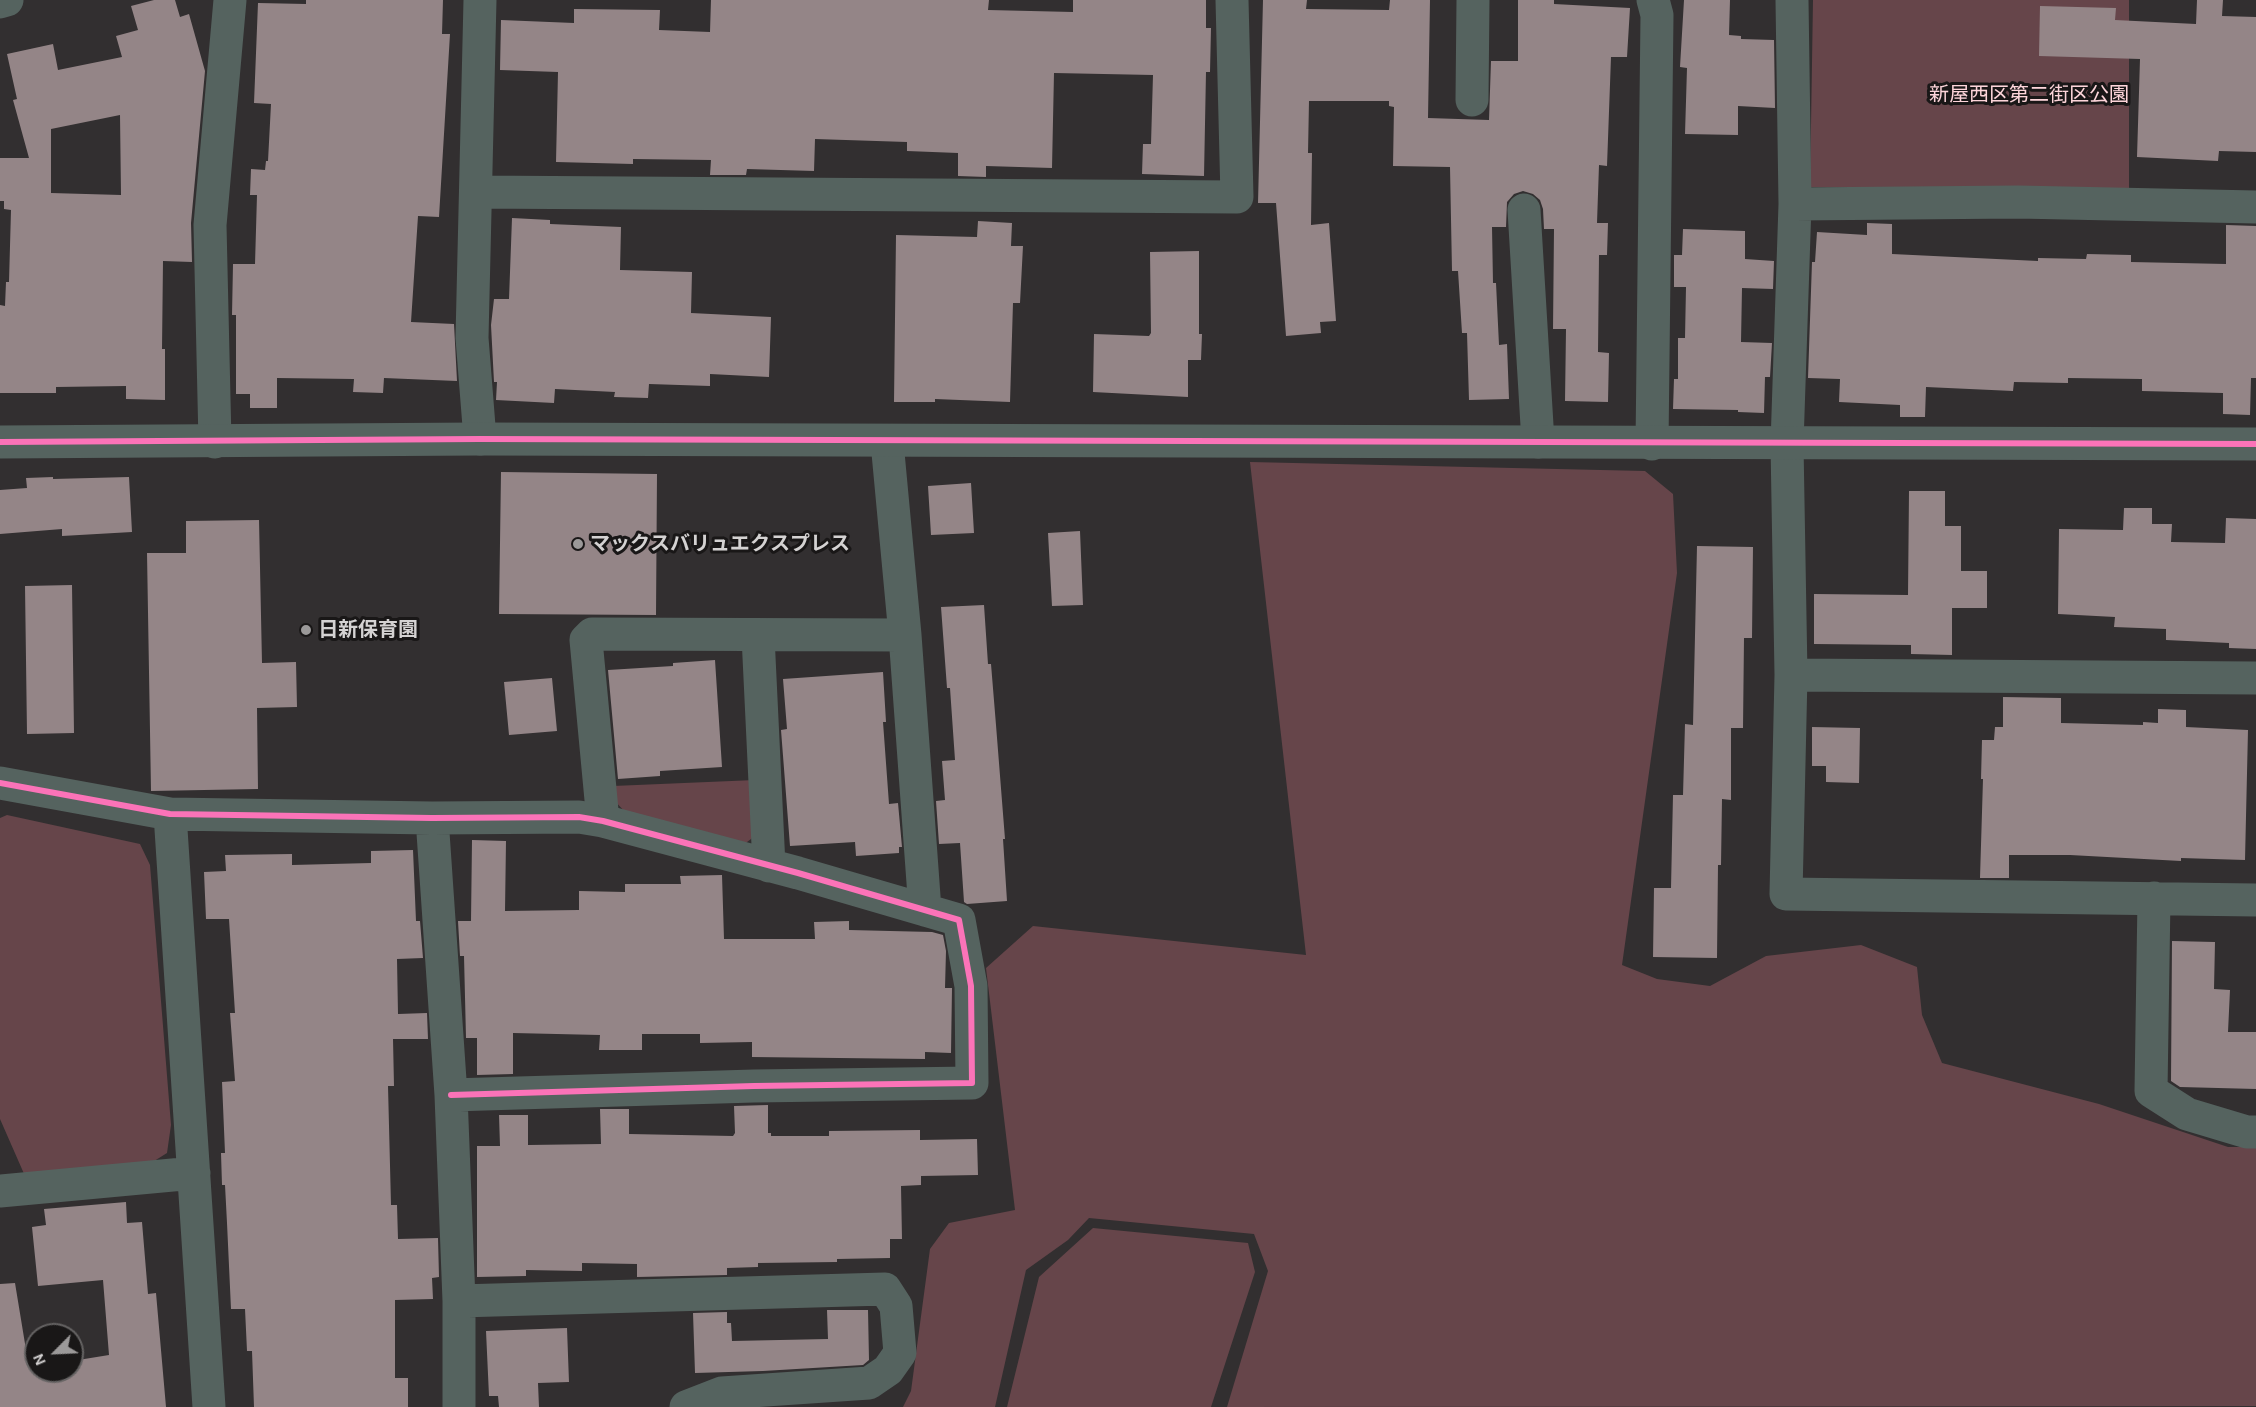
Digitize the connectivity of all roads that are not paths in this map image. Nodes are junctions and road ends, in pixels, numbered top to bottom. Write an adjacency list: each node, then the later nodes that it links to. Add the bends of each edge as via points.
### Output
1 (230, 0): 14 (street, via 210,225)
2 (480, 0): 8 (street)
3 (1232, 0): 8 (street, via 1237,197)
4 (1473, 0): 7 (street)
5 (1653, 0): 17 (street, via 1657,15)
6 (1792, 0): 9 (street)
7 (1472, 100)
8 (476, 192): 12 (street, via 472,338)
9 (1795, 204): 10 (street, via 2018,202); 18 (street)
10 (2256, 207)
11 (1524, 210): 16 (street)
12 (480, 439): 14 (street); 15 (street)
13 (0, 442): 14 (street)
14 (214, 442)
15 (887, 442): 16 (street); 20 (street)
16 (1538, 442): 17 (street)
17 (1652, 444): 18 (street)
18 (1788, 444): 19 (street); 22 (street)
19 (2256, 444)
20 (905, 635): 21 (street); 31 (street)
21 (758, 636): 27 (street, via 592,634 586,640); 28 (street)
22 (1791, 675): 23 (street); 29 (street, via 1786,894)
23 (2256, 678)
24 (0, 783): 25 (street)
25 (170, 814): 26 (street); 34 (street)
26 (432, 818): 27 (street, via 579,817); 32 (street)
27 (603, 821): 28 (street)
28 (769, 866): 31 (street)
29 (2154, 898): 30 (street); 33 (street, via 2151,1091 2187,1114)
30 (2256, 900)
31 (925, 910): 32 (street, via 958,920 971,986 972,1083)
32 (451, 1095): 36 (street)
33 (2256, 1132)
34 (194, 1173): 35 (street); 37 (street)
35 (0, 1191)
36 (459, 1300): 38 (street); 39 (street, via 885,1289 896,1306 900,1353 888,1370 868,1383 722,1393)
37 (209, 1407)
38 (459, 1407)
39 (686, 1407)

